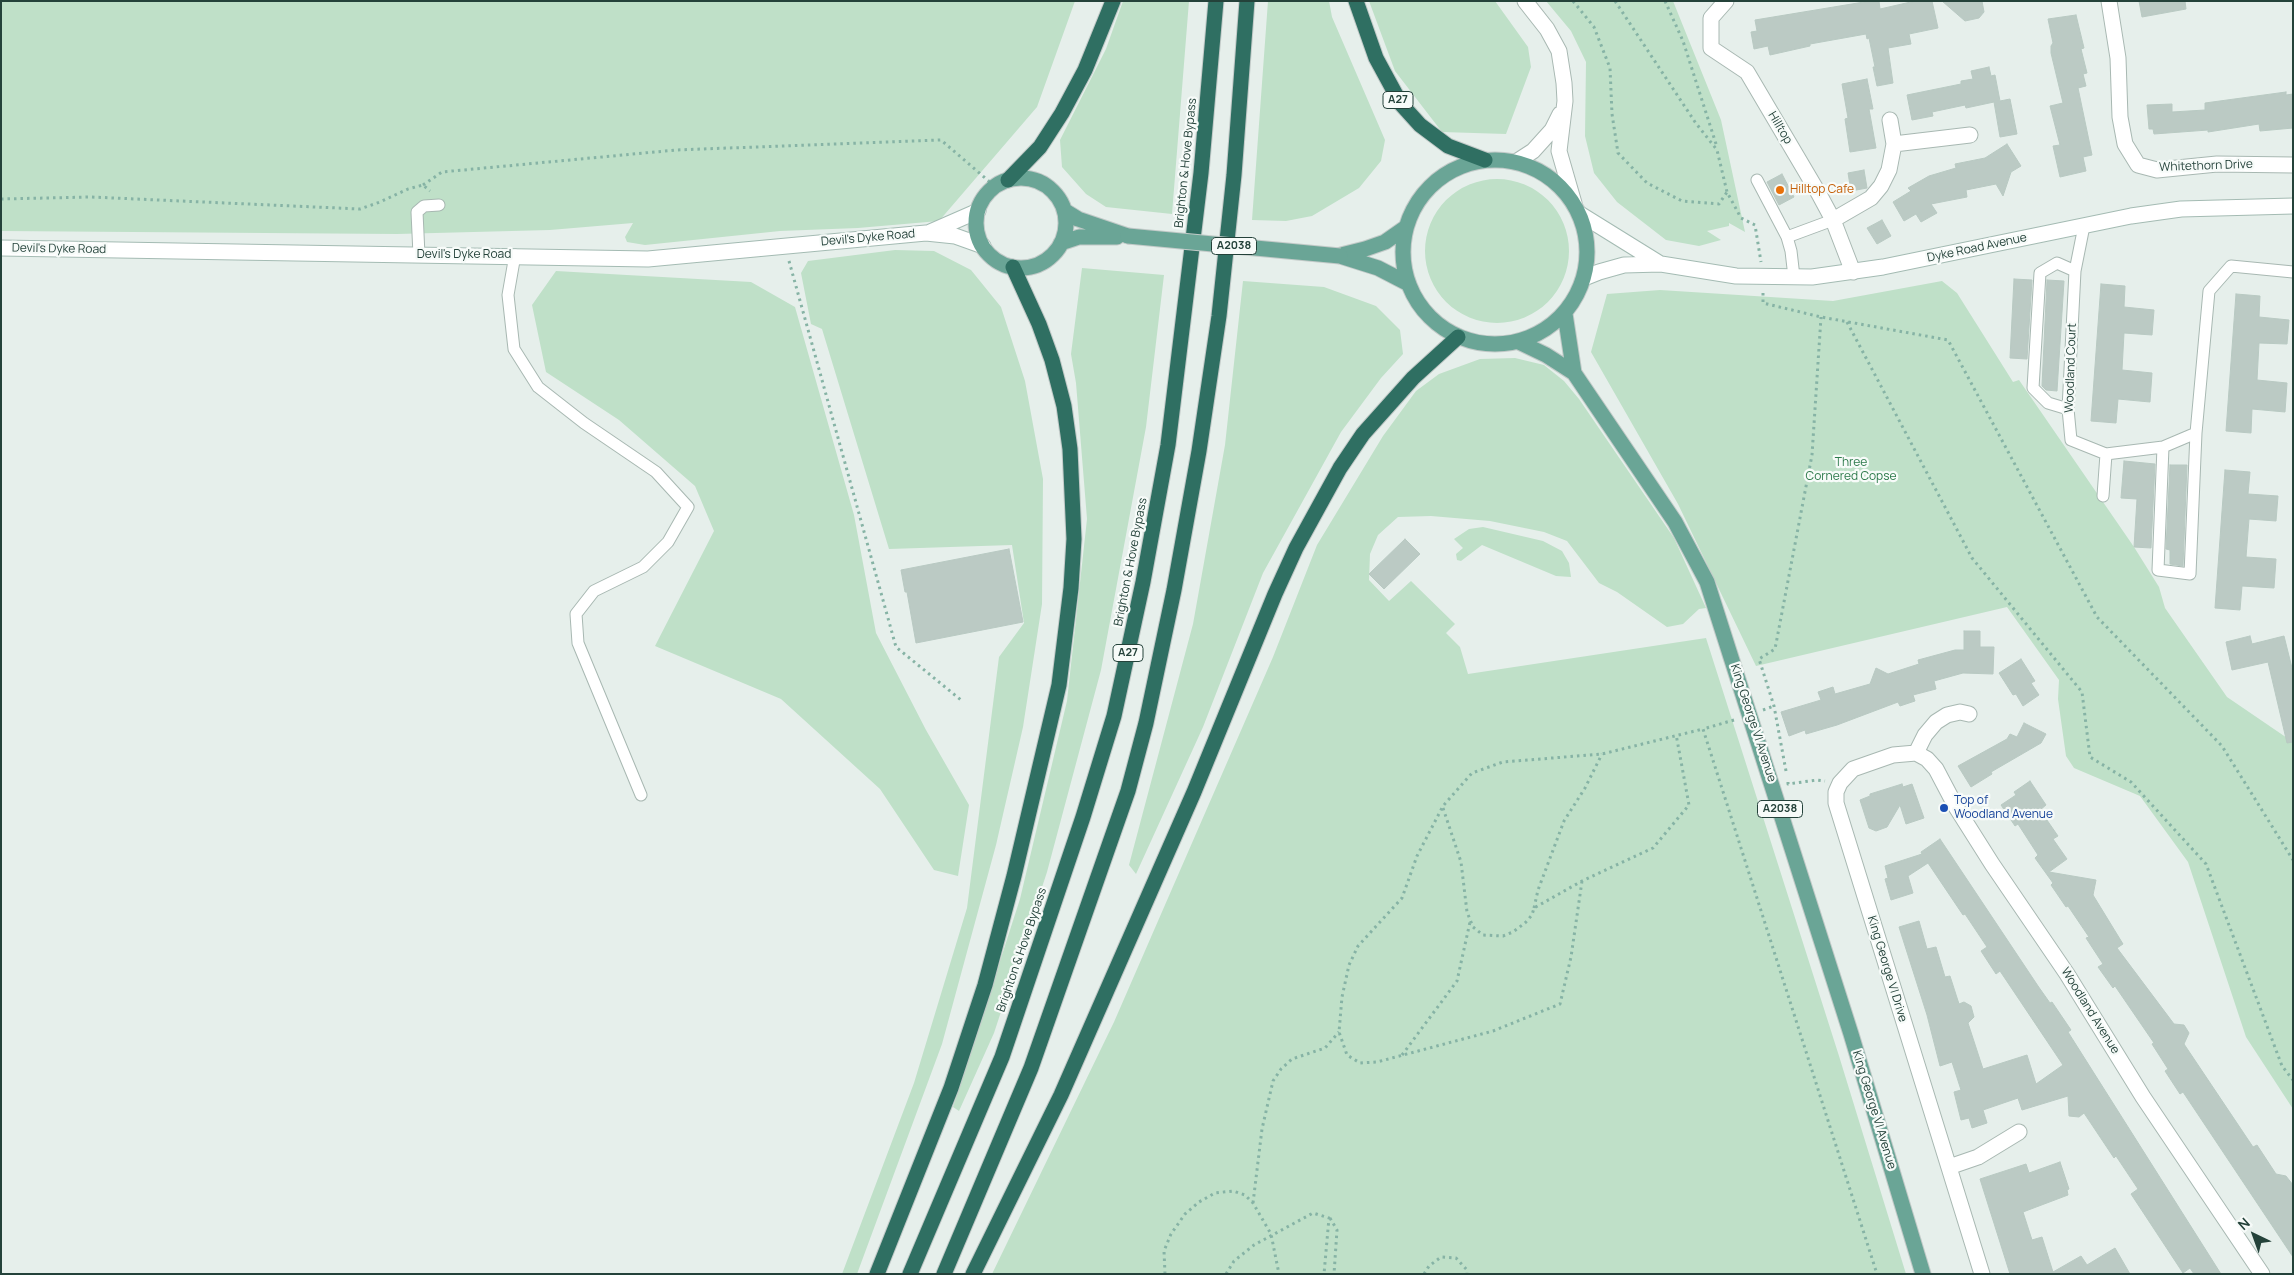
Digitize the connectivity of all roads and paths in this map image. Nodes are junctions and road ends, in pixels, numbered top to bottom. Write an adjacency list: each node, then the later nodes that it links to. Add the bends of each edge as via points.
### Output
1 (1112, 1): 20 (highway, via 1085,70 1062,113 1040,147)
2 (1216, 1): 86 (highway, Brighton & Hove Bypass / A27, via 1201,173 1168,445 1114,716 1002,1057)
3 (1247, 1): 87 (highway, A27, via 1219,316 1198,460 1146,723 1128,791 1031,1068)
4 (1356, 1): 16 (highway, A27, via 1376,58 1400,104 1420,125 1448,146)
5 (1525, 1): 11 (street, via 1559,51)
6 (1574, 1): 22 (path, via 1594,27 1610,68 1618,152 1647,182 1682,201 1719,204)
7 (1615, 1): 15 (path, via 1695,122)
8 (1665, 1): 15 (path, via 1683,41)
9 (1726, 1): 29 (street, Hilltop, via 1711,18 1711,48 1747,72)
10 (2108, 1): 18 (street, Whitethorn Drive, via 2118,58 2124,144 2138,164 2157,170 2217,164)
11 (1565, 101): 17 (street, via 1552,130 1533,151); 26 (street, via 1559,151)
12 (1890, 120): 14 (street)
13 (1970, 135): 14 (street)
14 (1894, 144): 29 (street, via 1889,170 1872,198)
15 (1718, 150): 22 (path)
16 (1485, 160): 17 (main road); 31 (main road, via 1458,167 1435,182 1417,202)
17 (1516, 162): 26 (main road, via 1539,170 1558,184)
18 (2293, 165)
19 (1757, 180): 34 (lane)
20 (1001, 183): 21 (path, via 941,140 676,150 442,172); 27 (main road, via 984,197); 28 (main road, via 1022,178 1036,180 1059,198)
21 (423, 185): 23 (path, via 360,208 91,197); 24 (path)
22 (1728, 192): 47 (path, via 1741,218 1755,225)
23 (1, 199)
24 (439, 204): 39 (lane, via 424,206 417,212)
25 (2293, 206): 30 (street, Dyke Road Avenue, via 2181,209)
26 (1577, 208): 42 (street, Dyke Road Avenue); 48 (main road, via 1586,235 1588,257)
27 (978, 211): 32 (street, Devil's Dyke Road); 37 (main road, via 976,223)
28 (1064, 211): 33 (main road, A2038); 35 (main road, via 1066,222)
29 (1833, 220): 34 (lane); 45 (street, Hilltop)
30 (2084, 226): 44 (lane, Woodland Court); 45 (street, Dyke Road Avenue)
31 (1406, 228): 41 (main road, A2038, via 1385,242); 50 (main road, via 1402,255)
32 (926, 233): 36 (street, Devil's Dyke Road); 37 (street, Devil's Dyke Road, via 955,236)
33 (1128, 236): 35 (main road, A2038, via 1079,237); 41 (main road, A2038, bridge)
34 (1787, 237): 49 (lane)
35 (1061, 243): 43 (main road, via 1041,263)
36 (785, 246): 40 (street, Devil's Dyke Road, via 648,259); 62 (path, via 896,648)
37 (983, 246): 43 (main road, via 1001,263)
38 (1, 248): 39 (street, Devil's Dyke Road)
39 (419, 255): 40 (street, Devil's Dyke Road)
40 (515, 255): 71 (lane, via 508,295 514,349 538,387 656,472 688,507 668,542 643,568 594,591 576,614 578,643)
41 (1340, 256): 50 (main road, A2038, via 1378,268)
42 (1661, 264): 47 (street, Dyke Road Avenue, via 1705,272); 48 (street, Dyke Road Avenue, via 1624,265)
43 (1013, 267): 85 (highway, via 1052,360 1064,406 1070,449 1074,539 1059,685 1017,867 985,985 951,1088)
44 (2075, 271): 57 (lane, Woodland Court); 57 (lane, via 2057,263 2040,273 2033,388 2048,403)
45 (1853, 272): 49 (street, Dyke Road Avenue)
46 (2293, 272): 58 (lane, via 2231,266 2209,291)
47 (1763, 276): 49 (street, Dyke Road Avenue); 52 (path, via 1763,303)
48 (1584, 278): 51 (main road)
49 (1794, 278)
50 (1407, 283): 54 (main road, via 1419,305 1436,324)
51 (1564, 314): 55 (main road, via 1544,331); 56 (main road, King George VI Avenue / A2038)
52 (1821, 317): 53 (path); 63 (path, via 1812,455 1775,649 1759,659)
53 (1847, 322): 73 (path, via 1948,340 2097,617 2222,746); 79 (path, via 1972,558 2082,692 2090,756 2131,782 2206,864 2282,1066)
54 (1458, 337): 55 (main road, via 1488,345); 88 (highway, via 1413,378 1363,434 1312,517 1275,594 1194,792 1061,1095)
55 (1519, 342): 56 (main road, King George VI Avenue / A2038)
56 (1574, 373): 65 (main road, King George VI Avenue / A2038, via 1675,522 1707,582)
57 (2068, 409): 60 (lane, Woodland Court, via 2071,440)
58 (2196, 433): 59 (lane, Woodland Court); 59 (lane, via 2190,574 2158,570)
59 (2163, 447): 60 (lane, Woodland Court)
60 (2106, 454): 61 (lane)
61 (2103, 496)
62 (961, 700)
63 (1774, 706): 65 (path); 70 (path, via 1788,784)
64 (1969, 714): 68 (street, via 1947,715 1936,722)
65 (1750, 715): 66 (path); 97 (main road, King George VI Avenue / A2038)
66 (1703, 729): 67 (path); 96 (path)
67 (1676, 734): 69 (path); 74 (path, via 1689,805 1652,848)
68 (1916, 753): 70 (street, via 1860,765); 99 (street, Woodland Avenue, via 1936,769 1992,864)
69 (1602, 754): 72 (path, via 1534,758 1488,766 1472,773); 75 (path, via 1564,820)
70 (1844, 779): 81 (street, King George VI Drive, via 1836,792 1836,803)
71 (641, 795)
72 (1443, 806): 76 (path, via 1460,862); 77 (path, via 1417,856 1402,898 1358,946 1349,965)
73 (2293, 860)
74 (1582, 881): 75 (path); 78 (path, via 1571,957 1560,1004 1493,1031)
75 (1534, 908): 76 (path, via 1525,923 1503,936 1483,935)
76 (1470, 921): 78 (path, via 1457,981)
77 (1339, 1032): 78 (path, via 1347,1056 1360,1063); 82 (path, via 1325,1048 1292,1059 1273,1080 1262,1129)
78 (1402, 1055)
79 (2293, 1080)
80 (2019, 1132): 81 (street, via 1978,1157)
81 (1949, 1167): 98 (street, King George VI Drive)
82 (1253, 1203): 84 (path); 89 (path, via 1245,1195 1224,1191 1191,1208 1164,1251)
83 (1329, 1218): 84 (path, via 1313,1213); 92 (path); 93 (path, via 1337,1230)
84 (1271, 1234): 90 (path, via 1234,1261); 91 (path)
85 (877, 1274)
86 (910, 1274)
87 (944, 1274)
88 (973, 1274)
89 (1165, 1274)
90 (1226, 1274)
91 (1279, 1274)
92 (1324, 1274)
93 (1334, 1274)
94 (1424, 1274): 95 (path, via 1441,1257 1456,1258 1467,1270)
95 (1466, 1274)
96 (1877, 1274)
97 (1923, 1274)
98 (1982, 1274)
99 (2262, 1274)

